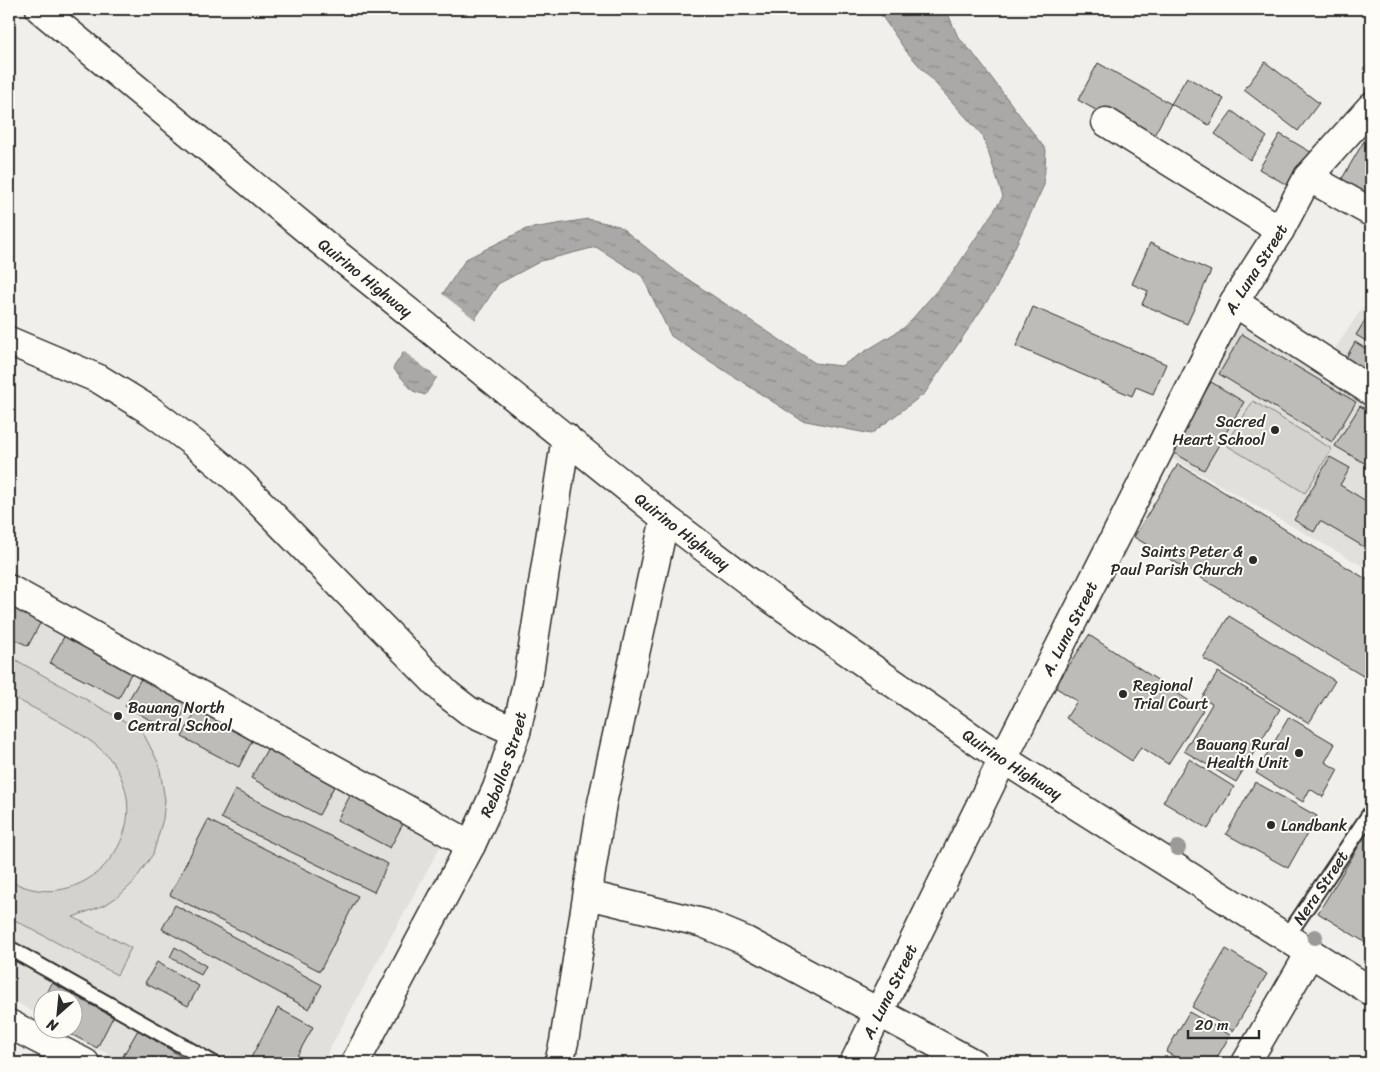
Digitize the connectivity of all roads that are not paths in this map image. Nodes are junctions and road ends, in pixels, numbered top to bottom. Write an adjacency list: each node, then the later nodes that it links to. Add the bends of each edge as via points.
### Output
1 (40, 9): 10 (main road, Quirino Highway)
2 (1371, 107): 4 (main road, A. Luna Street)
3 (1106, 122): 6 (main road)
4 (1308, 178): 5 (main road); 6 (main road, A. Luna Street)
5 (1371, 212)
6 (1280, 230): 7 (main road, A. Luna Street)
7 (1234, 302): 9 (main road); 14 (main road, A. Luna Street)
8 (9, 342): 13 (main road, via 99,379 151,411 200,448 240,482 447,694 470,711)
9 (1371, 391)
10 (566, 437): 11 (main road, Quirino Highway); 13 (main road, Rebollos Street, via 528,679)
11 (665, 518): 14 (main road, Quirino Highway, via 772,599); 17 (main road, via 602,803)
12 (9, 589): 16 (main road)
13 (516, 732): 16 (main road, Rebollos Street, via 497,788)
14 (1003, 760): 18 (main road, Quirino Highway); 22 (main road, A. Luna Street)
15 (1371, 812): 18 (lane, Nera Street)
16 (471, 845): 26 (main road, Rebollos Street)
17 (588, 895): 22 (main road, via 720,930); 27 (main road)
18 (1286, 938): 20 (main road, Quirino Highway)
19 (9, 948): 25 (lane)
20 (1310, 953): 21 (main road, Quirino Highway); 30 (main road)
21 (1371, 991)
22 (879, 1012): 28 (main road, A. Luna Street); 29 (main road)
23 (9, 1024): 24 (main road)
24 (85, 1063)
25 (213, 1063)
26 (355, 1063)
27 (559, 1063)
28 (854, 1063)
29 (973, 1063)
30 (1246, 1063)

